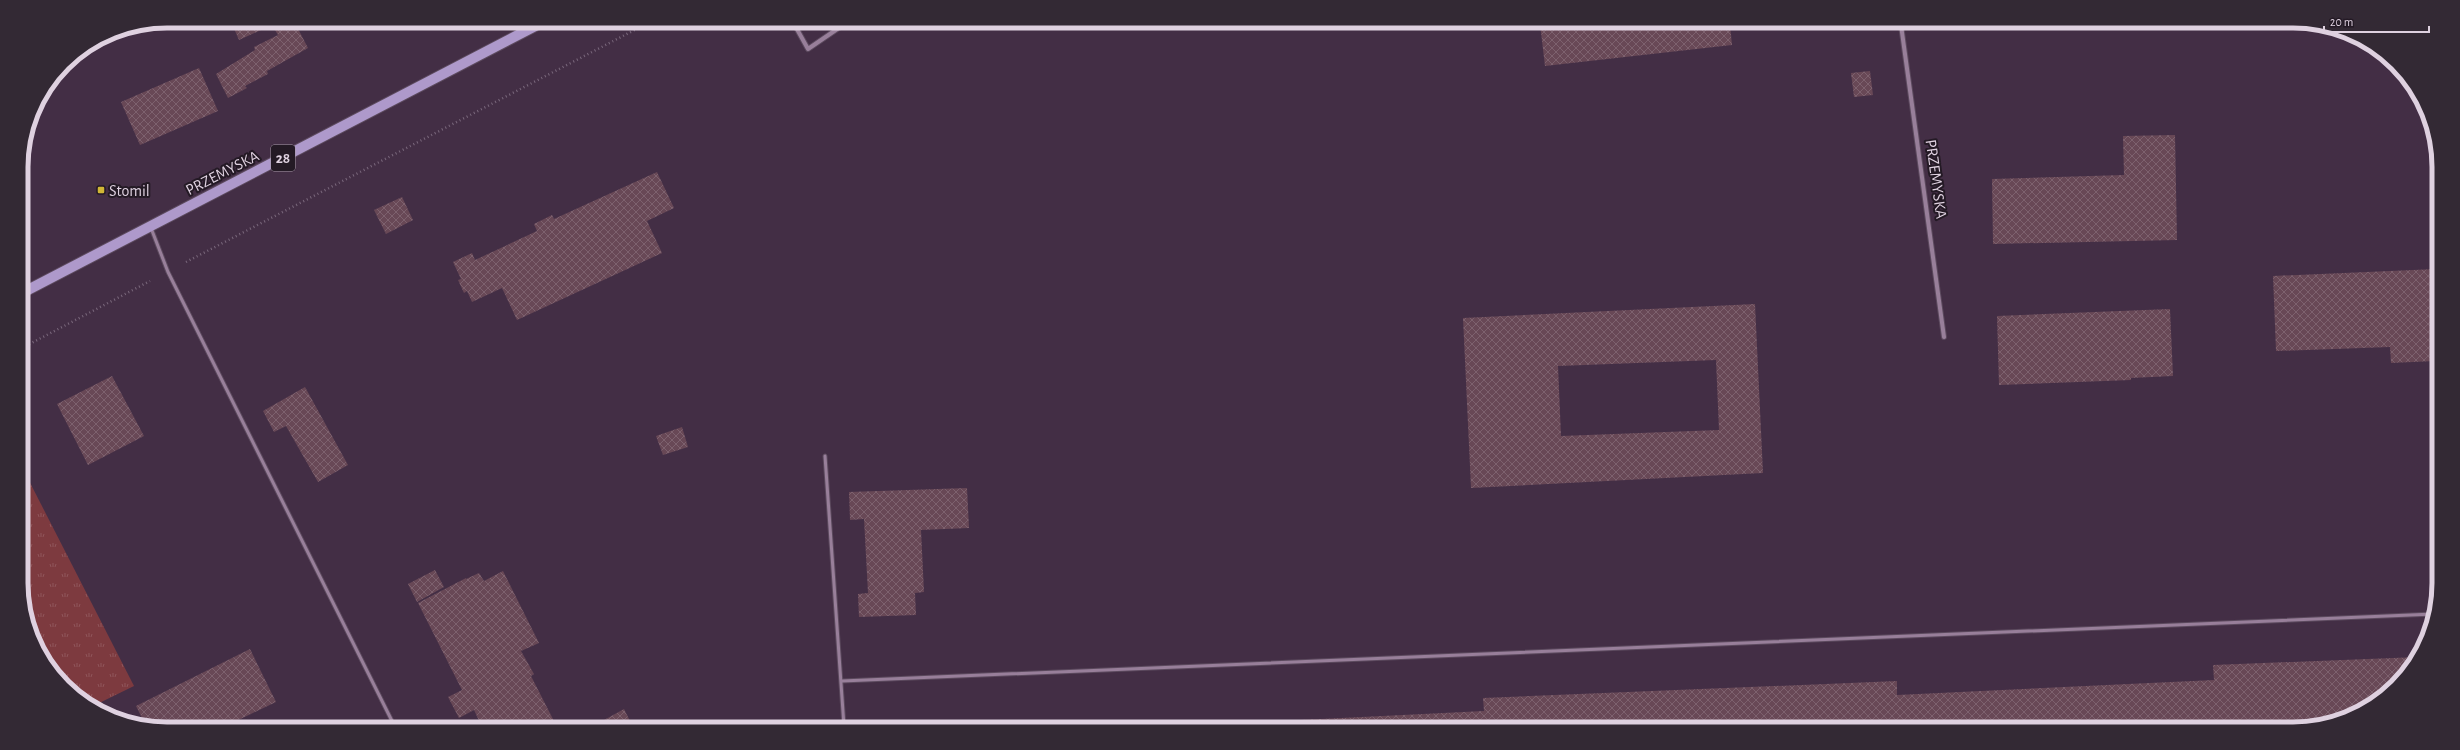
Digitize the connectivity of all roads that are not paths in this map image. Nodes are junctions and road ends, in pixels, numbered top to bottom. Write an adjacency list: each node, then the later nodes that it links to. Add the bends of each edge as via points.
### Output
1 (531, 28): 5 (main road, PRZEMYSKA / 28)
2 (796, 28): 3 (street, via 808,49)
3 (838, 28)
4 (1901, 28): 7 (street, PRZEMYSKA)
5 (150, 226): 6 (main road, PRZEMYSKA / 28); 11 (lane, via 168,272)
6 (28, 290)
7 (1944, 337)
8 (825, 456): 10 (lane)
9 (2428, 614): 10 (lane)
10 (842, 681): 12 (lane)
11 (393, 722)
12 (844, 722)

